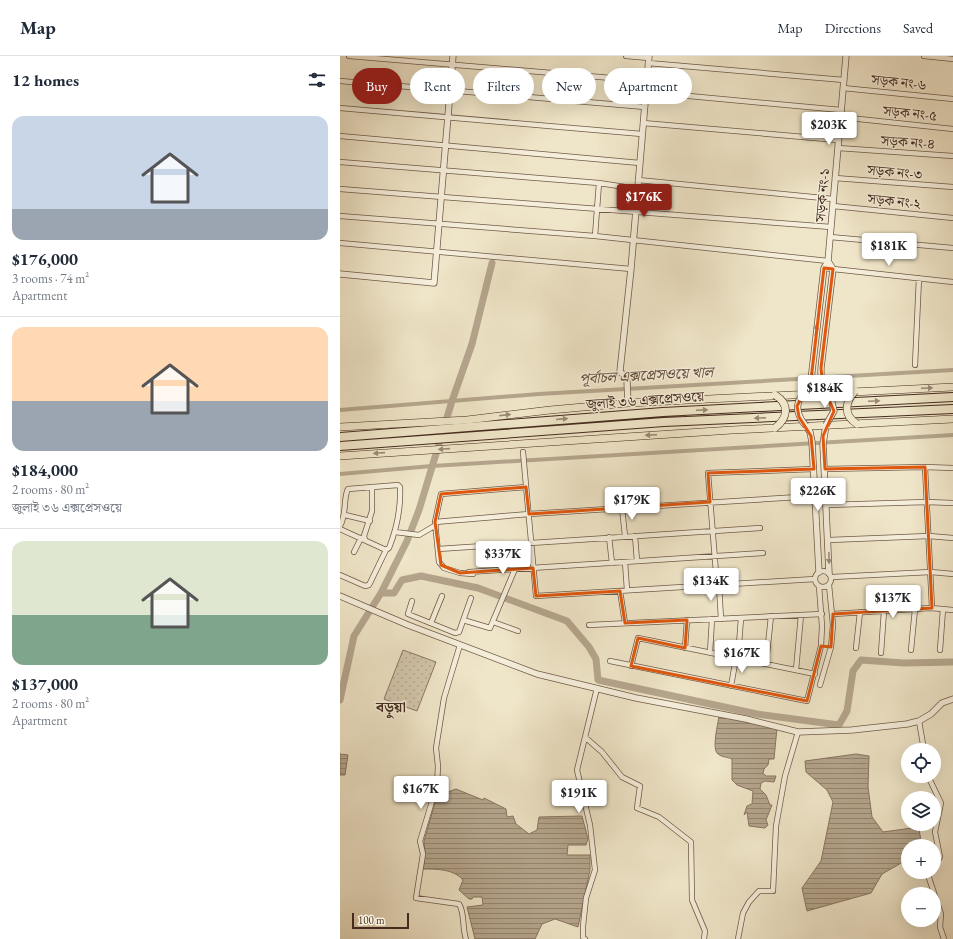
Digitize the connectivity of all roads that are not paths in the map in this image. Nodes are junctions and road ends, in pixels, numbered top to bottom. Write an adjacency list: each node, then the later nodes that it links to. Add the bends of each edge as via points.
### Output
1 (350, 56): 8 (street)
2 (453, 56): 8 (street)
3 (626, 56): 6 (street)
4 (846, 56): 11 (street, সড়ক নং-১)
5 (924, 56): 7 (street)
6 (649, 59): 11 (street)
7 (953, 59)
8 (452, 65): 9 (street); 10 (street)
9 (452, 68)
10 (604, 77)
11 (844, 80): 14 (street, সড়ক নং-১)
12 (340, 81): 13 (street)
13 (410, 87)
14 (843, 88): 17 (street, সড়ক নং-৬); 22 (street, সড়ক নং-১)
15 (465, 92): 20 (street)
16 (692, 96): 22 (street)
17 (953, 99)
18 (449, 104): 24 (street)
19 (645, 104): 20 (street)
20 (645, 107): 25 (street)
21 (340, 108): 24 (street)
22 (841, 110): 23 (street, সড়ক নং-১)
23 (840, 117): 26 (street, সড়ক নং-৫); 29 (street, সড়ক নং-১)
24 (448, 118): 27 (street); 30 (street)
25 (643, 123): 27 (street); 29 (street)
26 (953, 129)
27 (642, 134): 34 (street)
28 (340, 136): 30 (street)
29 (838, 140): 31 (street, সড়ক নং-১)
30 (446, 146): 34 (street); 35 (street)
31 (838, 148): 32 (street, সড়ক নং-৪); 36 (street, সড়ক নং-১)
32 (953, 156)
33 (340, 162): 35 (street)
34 (640, 163): 37 (street)
35 (443, 170): 38 (street); 42 (street)
36 (835, 178): 39 (street, সড়ক নং-৩); 43 (street, সড়ক নং-১)
37 (638, 180): 41 (street); 43 (street, সড়ক নং-২)
38 (599, 183): 41 (street); 44 (street)
39 (953, 187)
40 (340, 189): 42 (street)
41 (638, 189): 45 (street)
42 (441, 197): 44 (street); 48 (street)
43 (833, 202): 47 (street, সড়ক নং-২); 49 (street, সড়ক নং-১)
44 (597, 210): 45 (street); 50 (street)
45 (636, 213): 49 (street); 52 (street)
46 (340, 216): 48 (street)
47 (953, 218)
48 (439, 224): 50 (street); 55 (street)
49 (831, 227): 51 (street, সড়ক নং-১)
50 (595, 236): 52 (street)
51 (830, 237): 54 (street, সড়ক নং-১); 56 (street)
52 (633, 241): 56 (street); 58 (street)
53 (340, 244): 55 (street)
54 (953, 248)
55 (437, 252): 58 (street); 60 (street, via 434,282)
56 (828, 261): 57 (street); 59 (street)
57 (824, 268): 59 (street); 67 (street, one-way to 57, via 809,385)
58 (631, 269): 70 (street, via 620,371 627,381)
59 (833, 269): 61 (street); 66 (street, via 820,368)
60 (340, 274)
61 (919, 278): 62 (street); 63 (street)
62 (953, 282)
63 (915, 365)
64 (953, 387): 65 (main road, one-way to 64)
65 (855, 391): 66 (main road); 73 (main road, bridge, via 848,399 846,409 849,417)
66 (825, 392): 67 (main road); 74 (street, bridge, via 831,398 834,411)
67 (804, 393): 68 (main road); 75 (street, bridge, via 799,399 798,410 799,418)
68 (775, 395): 70 (main road); 78 (main road, bridge, via 784,402 786,412 784,420)
69 (953, 397): 77 (highway, জুলাই ৩৬ এক্সপ্রেসওয়ে, one-way to 69, via 663,412)
70 (628, 400): 77 (main road, one-way to 70, via 550,410)
71 (953, 409): 77 (highway, জুলাই ৩৬ এক্সপ্রেসওয়ে, one-way to 77)
72 (953, 419): 73 (main road)
73 (857, 424): 74 (main road)
74 (826, 425): 75 (main road); 87 (street, via 823,436)
75 (806, 426): 78 (main road); 86 (street, via 810,432)
76 (340, 427): 79 (main road)
77 (468, 428): 79 (highway, জুলাই ৩৬ এক্সপ্রেসওয়ে); 79 (main road)
78 (775, 428): 83 (main road, one-way to 83)
79 (416, 432): 80 (highway, জুলাই ৩৬ এক্সপ্রেসওয়ে); 81 (highway, জুলাই ৩৬ এক্সপ্রেসওয়ে)
80 (340, 437)
81 (340, 446)
82 (523, 452): 89 (street)
83 (340, 456)
84 (925, 467): 85 (street); 87 (street); 92 (street)
85 (953, 468)
86 (814, 469): 90 (street); 91 (street, via 708,473)
87 (825, 469): 94 (street)
88 (372, 487): 97 (street, via 348,490); 98 (street); 103 (street, via 400,487 400,515)
89 (526, 487): 96 (street); 99 (street, via 441,494)
90 (815, 496): 91 (street); 123 (street)
91 (710, 502): 95 (street); 102 (street)
92 (927, 502): 93 (street); 94 (street); 106 (street)
93 (953, 503)
94 (827, 505): 110 (street)
95 (622, 508): 96 (street); 104 (street)
96 (529, 514): 99 (street); 111 (street)
97 (345, 515): 98 (street); 100 (street)
98 (370, 521): 109 (street)
99 (436, 524): 103 (street, via 424,533 415,535); 112 (street)
100 (340, 528): 109 (street)
101 (760, 528): 102 (street)
102 (713, 531): 105 (street); 116 (street)
103 (395, 532): 113 (street)
104 (625, 536): 105 (street); 107 (street)
105 (635, 536): 117 (street)
106 (929, 536): 108 (street); 110 (street); 124 (street)
107 (609, 537): 111 (street); 119 (street)
108 (953, 538)
109 (363, 539): 113 (street); 114 (street)
110 (829, 540): 127 (street, one-way to 127)
111 (532, 542): 112 (street); 121 (street)
112 (438, 549): 121 (street, via 441,565 460,573)
113 (386, 550): 126 (street, via 369,585 365,586)
114 (354, 552)
115 (763, 553): 116 (street)
116 (714, 556): 117 (street); 129 (street)
117 (636, 561): 118 (street)
118 (625, 562): 119 (street); 132 (street)
119 (612, 563): 121 (street)
120 (515, 569): 121 (street); 122 (street); 153 (street)
121 (533, 569): 133 (street, via 536,596)
122 (469, 572)
123 (819, 572): 127 (street, via 826,571); 128 (street)
124 (931, 572): 125 (street); 127 (street); 138 (street)
125 (953, 574)
126 (340, 575)
127 (830, 575): 130 (street)
128 (815, 579): 129 (street); 131 (street)
129 (718, 585): 132 (street); 150 (street)
130 (829, 585): 131 (street); 145 (street)
131 (819, 586): 144 (street)
132 (628, 590): 133 (street)
133 (620, 591): 155 (street)
134 (340, 596): 158 (street)
135 (442, 596): 154 (street)
136 (471, 598): 151 (street)
137 (412, 601): 154 (street, via 408,614)
138 (932, 608): 139 (street); 140 (street)
139 (915, 609): 142 (street); 163 (street)
140 (943, 609): 141 (street); 164 (street)
141 (953, 610)
142 (884, 611): 143 (street); 166 (street)
143 (860, 612): 145 (street); 162 (street)
144 (822, 614): 146 (street); 159 (street)
145 (833, 614): 160 (street)
146 (801, 615): 147 (street); 171 (street)
147 (771, 616): 148 (street); 169 (street)
148 (741, 618): 150 (street); 167 (street)
149 (712, 619): 150 (street); 152 (street); 165 (street)
150 (721, 619)
151 (463, 620): 153 (street, via 490,628); 154 (street, via 457,633)
152 (687, 620): 155 (street); 161 (street)
153 (493, 622): 157 (street)
154 (431, 623)
155 (625, 623): 156 (street)
156 (589, 625)
157 (518, 631)
158 (460, 645): 175 (street, via 537,674); 184 (street, via 444,698 436,748 436,785 420,842 423,854 416,898 459,904 462,908)
159 (821, 646): 160 (street); 172 (street)
160 (831, 647): 173 (street)
161 (685, 648): 165 (street); 170 (street, via 638,638)
162 (856, 648)
163 (912, 650)
164 (940, 650)
165 (710, 653): 167 (street)
166 (881, 653)
167 (737, 658): 169 (street); 174 (street)
168 (610, 662): 170 (street)
169 (766, 664): 171 (street)
170 (631, 666): 174 (street)
171 (796, 670): 172 (street)
172 (815, 674): 174 (street, via 807,701)
173 (820, 685)
174 (731, 686)
175 (598, 688): 178 (street); 179 (street)
176 (953, 699): 177 (street, via 942,703)
177 (919, 721): 178 (street, via 852,730); 180 (street)
178 (798, 732): 187 (street, via 785,776 776,826 773,891 759,891 749,902 743,913)
179 (586, 738): 185 (street, via 577,770 590,825 595,870 586,898 583,926); 186 (street, via 602,752 622,778 640,786 637,808 659,817 692,842 692,900 705,931)
180 (923, 743)
181 (931, 783): 182 (street, via 941,803 935,832)
182 (936, 839)
183 (929, 879): 188 (street, via 941,914 940,927)
184 (466, 939)
185 (585, 939)
186 (704, 939)
187 (738, 939)
188 (944, 939)

